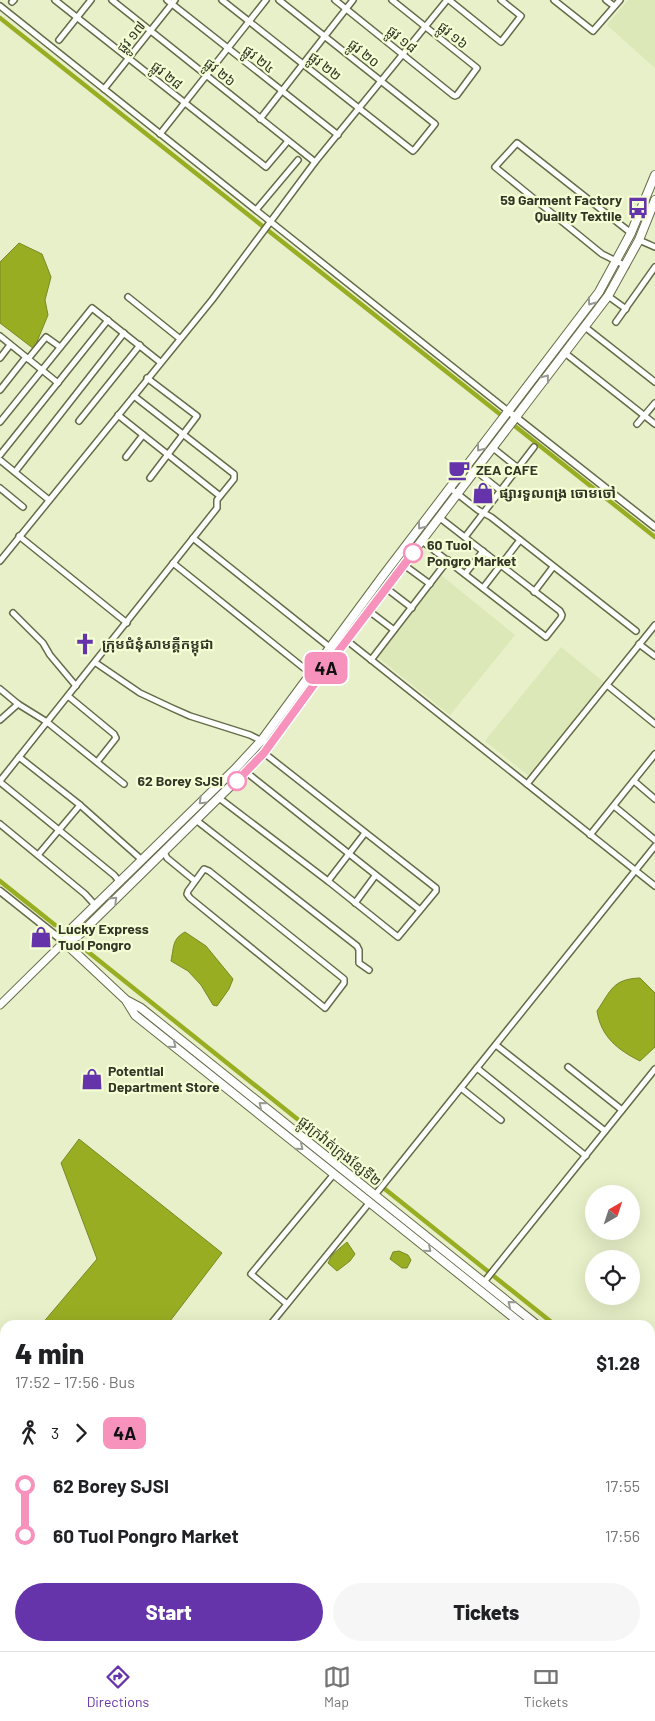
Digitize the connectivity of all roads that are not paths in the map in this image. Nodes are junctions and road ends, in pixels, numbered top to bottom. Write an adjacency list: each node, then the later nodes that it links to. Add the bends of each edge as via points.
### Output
1 (55, 0): 20 (street, ផ្លូវ ២៨)
2 (91, 0): 20 (street)
3 (112, 0): 23 (street, ផ្លូវ ២៦)
4 (167, 0): 16 (street, ផ្លូវ ២៤)
5 (222, 0): 21 (street, ផ្លូវ ២២)
6 (266, 0): 21 (street)
7 (279, 0): 24 (street, ផ្លូវ ២០)
8 (335, 0): 19 (street, ផ្លូវ ១៨)
9 (353, 0): 19 (street)
10 (392, 0): 22 (street, ផ្លូវ ១៦)
11 (448, 0): 12 (street, via 501,42 521,16); 22 (street)
12 (501, 0)
13 (554, 0): 18 (street, via 593,30)
14 (606, 0): 18 (street)
15 (620, 0): 18 (street)
16 (173, 2): 23 (street, ផ្លូវ ១៧); 26 (street, ផ្លូវ ២៤)
17 (0, 6): 32 (street)
18 (614, 6)
19 (346, 9): 24 (street); 27 (street, ផ្លូវ ១៨)
20 (77, 18): 25 (street); 28 (street, ផ្លូវ ២៨)
21 (249, 21): 26 (street); 29 (street, ផ្លូវ ២២)
22 (425, 26): 27 (street); 34 (street, ផ្លូវ ១៦, via 477,68)
23 (150, 31): 28 (street, ផ្លូវ ១៧); 30 (street, ផ្លូវ ២៦)
24 (325, 36): 29 (street); 31 (street, ផ្លូវ ២០)
25 (60, 40)
26 (228, 48): 30 (street); 33 (street, ផ្លូវ ២៤)
27 (402, 54): 31 (street); 34 (street, ផ្លូវ ១៨)
28 (128, 58): 32 (street, ផ្លូវ ១៧); 35 (street, ផ្លូវ ២៨)
29 (304, 63): 33 (street); 36 (street, ផ្លូវ ២២)
30 (206, 76): 35 (street); 37 (street, ផ្លូវ ២៦)
31 (381, 81): 36 (street); 41 (street, ផ្លូវ ២០, via 435,124)
32 (104, 89): 38 (street)
33 (282, 91): 37 (street); 39 (street, ផ្លូវ ២៤)
34 (455, 96)
35 (184, 103): 38 (street); 40 (street, ផ្លូវ ២៨, via 266,168)
36 (360, 108): 39 (street); 41 (street, ផ្លូវ ២២)
37 (260, 119): 40 (street, ផ្លូវ ២៦)
38 (160, 134): 47 (street)
39 (338, 135): 43 (street)
40 (288, 141): 43 (street, ផ្លូវ ២៦)
41 (414, 151)
42 (298, 160): 47 (street)
43 (315, 162): 48 (street)
44 (655, 175): 45 (main road)
45 (652, 190): 49 (main road)
46 (655, 200): 50 (main road)
47 (256, 210): 48 (street)
48 (270, 222): 63 (street, via 212,300); 79 (street)
49 (631, 233): 52 (main road); 52 (street, via 517,143 495,168 602,254)
50 (639, 240): 51 (street); 53 (main road)
51 (655, 247)
52 (617, 261): 53 (street); 79 (main road, one-way to 79, via 594,299)
53 (626, 266): 55 (main road)
54 (655, 268): 57 (street)
55 (608, 296): 57 (street); 60 (main road)
56 (128, 297): 63 (street)
57 (626, 309): 59 (street)
58 (108, 320): 61 (street); 66 (street, via 92,308); 73 (street)
59 (616, 322)
60 (585, 327): 67 (main road); 74 (street)
61 (124, 333): 65 (street); 96 (street)
62 (0, 336): 64 (street)
63 (179, 338): 70 (street)
64 (10, 345): 68 (street); 69 (street)
65 (140, 345): 70 (street); 81 (street)
66 (60, 347): 69 (street, via 46,337); 71 (street)
67 (565, 353): 80 (street); 82 (main road, one-way to 67)
68 (0, 358)
69 (27, 358): 71 (street); 75 (street)
70 (160, 362): 72 (street)
71 (42, 370): 73 (street); 83 (street)
72 (147, 378): 76 (street); 87 (street, via 198,416)
73 (58, 382): 91 (street)
74 (655, 382)
75 (0, 390)
76 (134, 396): 78 (street); 87 (street)
77 (655, 403): 80 (street)
78 (118, 415): 86 (street); 104 (street)
79 (505, 415): 82 (street); 98 (main road, one-way to 98)
80 (644, 416): 84 (street); 85 (street)
81 (79, 421)
82 (513, 421): 89 (main road); 108 (street)
83 (0, 422)
84 (638, 424)
85 (655, 424)
86 (143, 435): 90 (street); 92 (street)
87 (184, 435): 90 (street); 102 (street, via 234,474 234,479)
88 (534, 447): 94 (street)
89 (493, 448): 94 (street); 95 (main road)
90 (169, 454): 97 (street); 102 (street)
91 (0, 455)
92 (126, 457)
93 (1, 463): 96 (street)
94 (518, 468): 100 (street)
95 (476, 471): 100 (street); 101 (main road)
96 (14, 472): 104 (street)
97 (150, 478)
98 (450, 488): 101 (street); 133 (main road, one-way to 133)
99 (2, 490): 103 (street); 105 (street)
100 (501, 491): 106 (street)
101 (458, 494): 106 (street); 107 (main road)
102 (220, 496): 111 (street, via 217,508)
103 (0, 497)
104 (48, 500): 109 (street)
105 (23, 507)
106 (484, 513): 110 (street); 112 (street)
107 (440, 518): 110 (street); 113 (main road)
108 (655, 527)
109 (20, 536): 116 (street); 129 (street)
110 (465, 537): 114 (street)
111 (193, 538): 117 (street); 136 (street)
112 (520, 540): 119 (street); 120 (street)
113 (422, 541): 115 (street); 118 (main road)
114 (482, 551): 119 (street); 121 (street)
115 (448, 560): 121 (street); 122 (street)
116 (0, 561)
117 (173, 563): 129 (street); 141 (street)
118 (404, 565): 122 (street); 123 (main road)
119 (500, 565): 124 (street); 125 (street)
120 (553, 567): 125 (street); 132 (street)
121 (465, 574): 124 (street)
122 (430, 584): 126 (street)
123 (386, 588): 126 (street); 127 (main road)
124 (483, 588): 125 (street, via 546,637 562,616)
125 (534, 592)
126 (412, 608): 131 (street)
127 (369, 611): 131 (street); 134 (main road)
128 (13, 613): 143 (street, via 43,643)
129 (127, 622): 140 (street)
130 (655, 625): 135 (street)
131 (394, 630): 139 (street)
132 (636, 631)
133 (338, 634): 134 (street); 136 (main road)
134 (346, 640): 137 (main road); 139 (street)
135 (639, 644): 138 (street); 142 (street)
136 (329, 647): 137 (street); 141 (main road)
137 (337, 653): 151 (main road)
138 (655, 656)
139 (371, 660): 160 (street)
140 (96, 663): 143 (street); 150 (street, via 140,693 190,716)
141 (310, 673): 150 (main road)
142 (607, 685): 149 (street); 160 (street)
143 (76, 686): 145 (street)
144 (0, 689): 146 (street)
145 (68, 696): 148 (street); 155 (street, via 116,738)
146 (18, 704): 147 (street); 148 (street)
147 (0, 720)
148 (47, 722): 153 (street); 155 (street)
149 (655, 724)
150 (261, 741): 151 (street); 175 (main road, one-way to 175)
151 (270, 745): 152 (main road)
152 (264, 753): 156 (main road); 168 (street)
153 (20, 756): 158 (street); 163 (street)
154 (654, 756): 157 (street)
155 (97, 762): 159 (street)
156 (246, 772): 161 (main road); 173 (street)
157 (634, 781): 162 (street); 164 (street)
158 (0, 782): 167 (street)
159 (124, 784)
160 (527, 784): 169 (street)
161 (219, 798): 165 (main road); 179 (street)
162 (655, 799)
163 (80, 804): 167 (street); 175 (street)
164 (614, 806): 169 (street); 170 (street)
165 (196, 820): 172 (main road); 187 (street, via 357,946 359,963)
166 (0, 824): 174 (street)
167 (58, 830): 174 (street); 180 (street)
168 (365, 833): 173 (street); 185 (street, via 436,888)
169 (590, 835): 176 (street)
170 (655, 840)
171 (655, 846): 176 (street)
172 (164, 852): 178 (street); 186 (main road, one-way to 172, via 78,936)
173 (349, 855): 177 (street); 179 (street)
174 (38, 856): 184 (street)
175 (142, 860): 180 (main road)
176 (635, 870): 181 (street); 190 (street)
177 (375, 876): 183 (street); 185 (street)
178 (195, 881): 178 (street, via 188,890 190,898 322,1006 328,1005 344,983 341,977 207,869)
179 (328, 881): 183 (street)
180 (119, 882): 184 (main road)
181 (655, 886)
182 (0, 891): 186 (street)
183 (355, 903): 185 (street, via 398,937)
184 (95, 905): 186 (main road, via 71,929)
185 (420, 910)
186 (64, 942): 188 (main road, ផ្លូវក្រវ៉ាត់ក្រុងខ្សែទី២); 189 (main road)
187 (369, 970)
188 (126, 1000): 201 (main road, ផ្លូវក្រវ៉ាត់ក្រុងខ្សែទី២, one-way to 201, via 135,1015); 202 (main road, ផ្លូវក្រវ៉ាត់ក្រុងខ្សែទី២, one-way to 188, via 141,1008)
189 (0, 1005)
190 (496, 1045): 192 (street); 199 (street)
191 (568, 1067): 197 (street)
192 (477, 1068): 196 (street); 200 (street)
193 (655, 1068): 194 (street)
194 (649, 1076): 195 (street); 197 (street)
195 (655, 1080)
196 (461, 1088): 198 (street); 202 (street)
197 (622, 1110): 199 (street)
198 (501, 1120)
199 (605, 1132): 200 (street)
200 (586, 1156): 203 (street)
201 (334, 1174): 202 (main road, ផ្លូវក្រវ៉ាត់ក្រុងខ្សែទី២); 205 (street, via 251,1274)
202 (377, 1193): 203 (main road, ផ្លូវក្រវ៉ាត់ក្រុងខ្សែទី២); 204 (main road, ផ្លូវក្រវ៉ាត់ក្រុងខ្សែទី២, one-way to 204); 205 (street)
203 (485, 1281): 204 (main road); 208 (main road, ផ្លូវក្រវ៉ាត់ក្រុងខ្សែទី២, one-way to 203)
204 (479, 1290): 207 (main road, ផ្លូវក្រវ៉ាត់ក្រុងខ្សែទី២)
205 (287, 1304): 206 (street)
206 (274, 1320)
207 (517, 1320)
208 (531, 1320)

